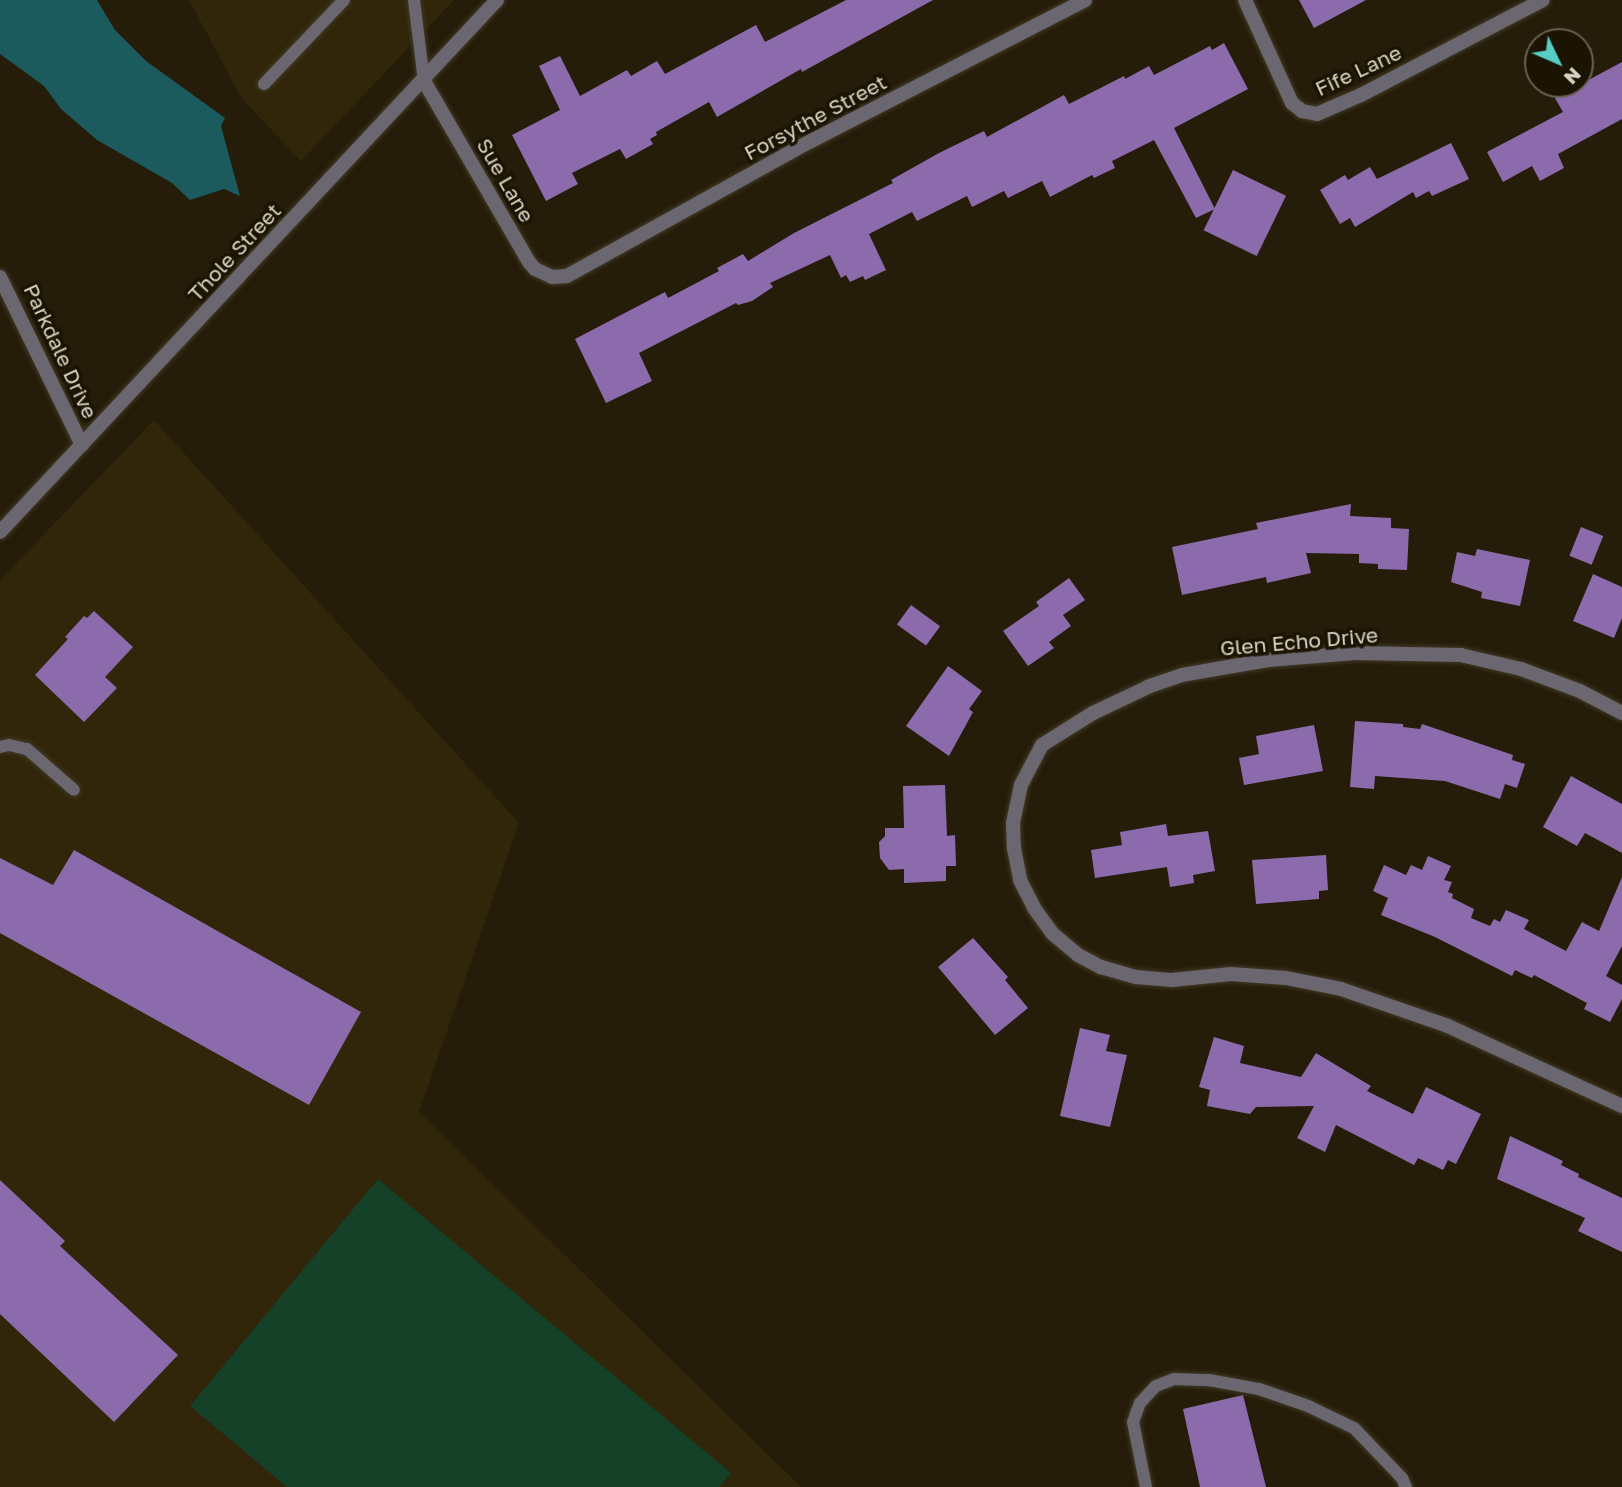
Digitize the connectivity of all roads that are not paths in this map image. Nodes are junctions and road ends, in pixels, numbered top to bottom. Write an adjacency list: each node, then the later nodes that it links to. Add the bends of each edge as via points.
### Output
1 (344, 0): 8 (lane)
2 (414, 0): 7 (lane)
3 (497, 0): 7 (street, Thole Street)
4 (1085, 0): 10 (street, Forsythe Street, via 811,141)
5 (1245, 0): 6 (street, Fife Lane, via 1292,103 1317,114)
6 (1543, 0)
7 (424, 81): 10 (street, Sue Lane, via 529,262 552,277); 11 (street, Thole Street)
8 (264, 84)
9 (0, 276): 11 (street, Parkdale Drive)
10 (567, 276)
11 (82, 445): 12 (street, Thole Street)
12 (0, 532)
13 (1622, 713): 16 (street, Glen Echo Drive, via 1521,669 1461,654 1356,653 1268,660 1194,673 1148,687 1042,745 1021,785 1013,823 1020,880 1034,908 1054,934 1101,967 1136,977 1172,980 1231,974 1342,989 1448,1026)
14 (0, 747): 15 (lane, via 27,749)
15 (74, 790)
16 (1622, 1106)
17 (1146, 1487): 18 (lane, via 1133,1422 1140,1403 1156,1386 1174,1379 1209,1380 1259,1390 1308,1406 1354,1428)
18 (1406, 1487)

